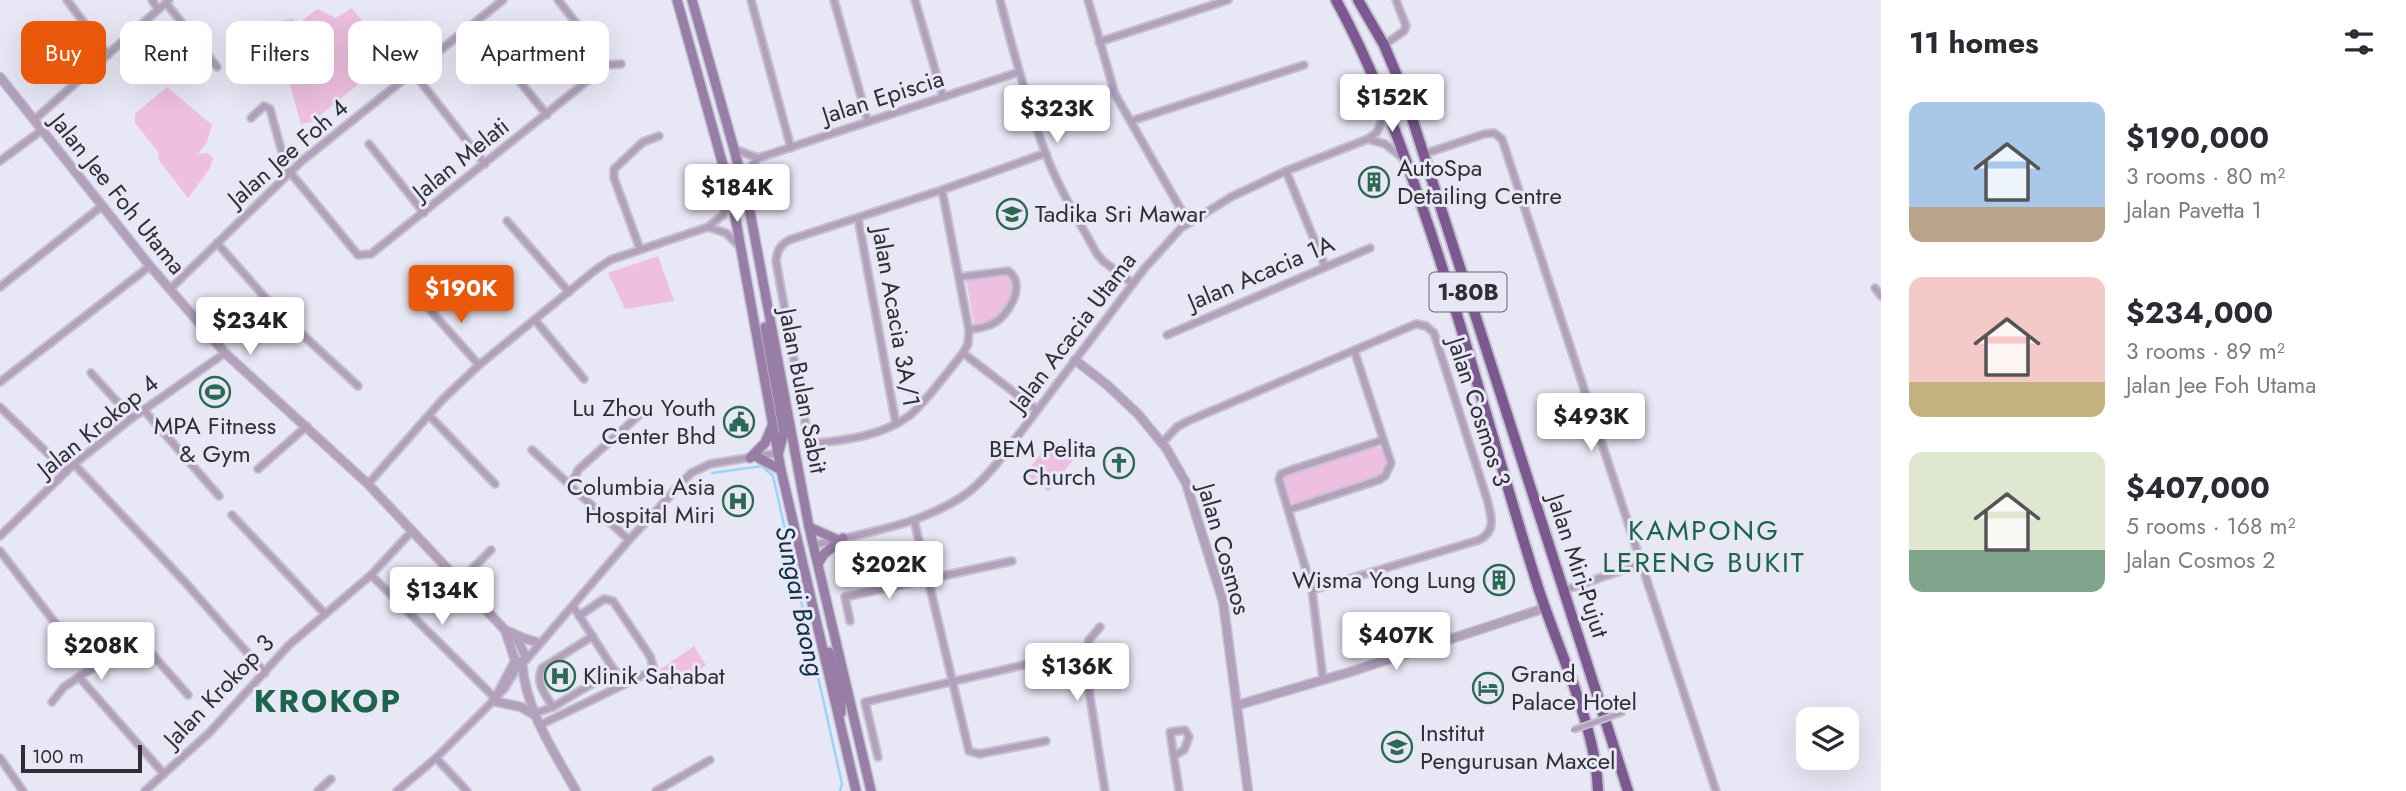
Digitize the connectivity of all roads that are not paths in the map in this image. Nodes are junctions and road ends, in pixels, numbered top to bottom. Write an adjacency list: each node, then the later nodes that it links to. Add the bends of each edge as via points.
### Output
1 (67, 0): 22 (street)
2 (152, 0): 17 (street)
3 (503, 0): 21 (street, Jalan Jee Foh 4)
4 (558, 0): 18 (street)
5 (677, 0): 56 (main road, Jalan Bulan Sabit)
6 (692, 0): 45 (main road, Jalan Bulan Sabit)
7 (751, 0): 44 (street)
8 (834, 0): 39 (street)
9 (915, 0): 33 (street)
10 (1000, 0): 27 (street)
11 (1088, 0): 19 (street)
12 (1228, 0): 19 (street)
13 (1336, 0): 34 (highway, Jalan Miri-Pujut)
14 (1358, 0): 20 (highway, Jalan Miri-Pujut / 1-80B)
15 (1396, 0): 20 (street, via 1406,23 1402,33)
16 (167, 1): 17 (street); 26 (street)
17 (158, 9): 22 (street)
18 (574, 21)
19 (1099, 42): 38 (street, via 1115,93)
20 (1384, 45): 47 (highway, Jalan Miri-Pujut / 1-80B)
21 (442, 49)
22 (108, 55): 37 (street)
23 (621, 64): 24 (street)
24 (609, 65)
25 (1304, 65): 38 (street)
26 (217, 67)
27 (1019, 72): 33 (street, Jalan Episcia); 46 (street)
28 (0, 77): 37 (street, Jalan Jee Foh Utama)
29 (398, 84): 53 (street, Jalan Jee Foh 4)
30 (422, 84): 51 (street)
31 (522, 84): 35 (street)
32 (585, 84): 35 (street, Jalan Melati)
33 (943, 97): 39 (street, Jalan Episcia)
34 (1387, 108): 42 (street, via 1380,127); 50 (highway, Jalan Miri-Pujut)
35 (547, 115): 51 (street, Jalan Melati)
36 (251, 118): 53 (street, via 264,106 270,109)
37 (34, 120): 40 (street, Jalan Jee Foh Utama)
38 (1131, 121): 62 (street)
39 (868, 122): 44 (street, Jalan Episcia)
40 (42, 131): 49 (street); 57 (street, Jalan Jee Foh Utama)
41 (659, 136): 66 (street, via 643,142 614,169)
42 (1368, 139): 50 (street, via 1385,144); 52 (street, Jalan Acacia Utama)
43 (369, 144): 59 (street)
44 (791, 148): 48 (street, Jalan Episcia)
45 (734, 149): 48 (street); 54 (main road, Jalan Bulan Sabit)
46 (1046, 153): 55 (street); 71 (street, via 1097,254)
47 (1424, 154): 127 (street, via 1491,133 1502,139); 132 (highway, Jalan Miri-Pujut / 1-80B)
48 (758, 158): 54 (street)
49 (0, 161)
50 (1407, 162): 134 (highway, Jalan Miri-Pujut, via 1455,303)
51 (485, 164): 59 (street, Jalan Melati)
52 (1286, 171): 62 (street, Jalan Acacia Utama); 69 (street)
53 (289, 173): 59 (street, Jalan Melati, via 358,255 371,254); 64 (street, Jalan Jee Foh 4)
54 (742, 180): 58 (main road, Jalan Bulan Sabit)
55 (942, 190): 60 (street); 70 (street)
56 (730, 194): 63 (street, via 723,215); 67 (main road, Jalan Bulan Sabit)
57 (102, 206): 68 (street, Jalan Jee Foh Utama); 72 (street)
58 (750, 212): 103 (main road, via 748,228 784,433); 117 (main road, Jalan Bulan Sabit)
59 (425, 213)
60 (858, 218): 97 (street, Jalan Acacia 3A/1); 101 (street, via 789,240 778,251 776,261)
61 (507, 221): 75 (street)
62 (1188, 222): 71 (street, Jalan Acacia Utama)
63 (708, 227): 66 (street); 67 (street, via 733,237)
64 (216, 243): 74 (street, Jalan Jee Foh 4); 89 (street, via 276,310)
65 (1370, 248): 69 (street, Jalan Acacia 1A)
66 (640, 249): 75 (street, via 603,264)
67 (742, 252): 96 (main road, Jalan Bulan Sabit)
68 (150, 266): 74 (street, Jalan Jee Foh Utama); 88 (street)
69 (1325, 266): 80 (street, Jalan Acacia 1A)
70 (960, 277): 79 (street); 79 (street, via 1008,271 1016,284 1012,302 997,321)
71 (1132, 283): 84 (street, Jalan Acacia Utama)
72 (0, 287)
73 (1875, 288): 76 (street)
74 (170, 289): 83 (street, Jalan Jee Foh Utama)
75 (569, 292): 78 (street)
76 (1881, 296)
77 (423, 302): 85 (street)
78 (534, 320): 85 (street); 87 (street)
79 (969, 330): 82 (street)
80 (1167, 335)
81 (1354, 350): 99 (street); 100 (street, Jalan Cosmos 3, via 1188,421); 131 (street, Jalan Cosmos 3, via 1416,324 1434,333 1487,499 1491,527 1479,540)
82 (963, 353): 93 (street); 97 (street, via 911,414)
83 (225, 354): 92 (street, Jalan Krokop 4); 98 (street, Jalan Jee Foh Utama)
84 (1075, 360): 93 (street, Jalan Acacia Utama); 100 (street, Jalan Cosmos, via 1138,414)
85 (480, 365): 94 (street)
86 (91, 373): 95 (street)
87 (584, 379)
88 (0, 382)
89 (358, 386)
90 (0, 407): 109 (street)
91 (647, 408): 112 (street, via 579,469)
92 (144, 410): 95 (street, Jalan Krokop 4); 113 (street)
93 (1037, 410): 116 (street, Jalan Acacia Utama, via 984,479 963,496)
94 (429, 415): 110 (street); 111 (street)
95 (132, 418): 105 (street, Jalan Krokop 4)
96 (773, 420): 103 (main road, Jalan Bulan Sabit); 104 (main road, via 771,432)
97 (896, 424): 101 (street, via 854,439)
98 (307, 426): 106 (street); 110 (street, Jalan Jee Foh Utama)
99 (1383, 440): 114 (street, via 1391,463 1385,476); 114 (street, via 1281,474 1279,484)
100 (1162, 443): 159 (street, Jalan Cosmos, via 1186,483 1219,583)
101 (810, 444): 108 (street)
102 (532, 450): 112 (street)
103 (778, 453): 104 (street); 107 (main road, Jalan Bulan Sabit)
104 (753, 457): 107 (main road); 121 (street, via 710,464 691,473)
105 (74, 464): 109 (street, Jalan Krokop 4); 149 (street)
106 (258, 469)
107 (781, 470): 164 (main road, Jalan Bulan Sabit)
108 (814, 470)
109 (66, 471): 119 (street, Jalan Krokop 4)
110 (368, 484): 118 (street, Jalan Jee Foh Utama)
111 (495, 484)
112 (570, 485): 121 (street)
113 (219, 496)
114 (1288, 510): 131 (street)
115 (232, 515): 135 (street)
116 (914, 520): 120 (street, Jalan Acacia Utama); 129 (street)
117 (809, 527): 120 (main road); 122 (main road, Jalan Bulan Sabit)
118 (412, 531): 128 (street, Jalan Krokop 3); 130 (street, Jalan Jee Foh Utama)
119 (0, 536)
120 (839, 539): 122 (street, Jalan Acacia Utama); 126 (main road)
121 (629, 541): 133 (street)
122 (814, 545): 126 (main road, Jalan Bulan Sabit); 164 (main road, via 809,567 841,701)
123 (491, 550): 130 (street)
124 (0, 551): 139 (street)
125 (1012, 561): 129 (street)
126 (818, 564): 182 (main road, Jalan Bulan Sabit)
127 (1640, 564): 132 (street); 188 (street)
128 (371, 575): 135 (street, Jalan Krokop 3); 156 (street)
129 (928, 578): 137 (street, via 845,597); 152 (street)
130 (459, 582): 141 (street, Jalan Jee Foh Utama)
131 (1312, 590): 151 (street)
132 (1565, 590): 187 (highway, Jalan Miri-Pujut / 1-80B)
133 (573, 606): 136 (street); 145 (street)
134 (1545, 608): 151 (street); 186 (highway, Jalan Miri-Pujut, via 1590,739)
135 (325, 614): 149 (street, Jalan Krokop 3)
136 (579, 616): 143 (street); 153 (street, via 604,599 613,601 650,656 652,670)
137 (850, 621)
138 (1100, 627): 183 (street, via 1089,640 1084,659)
139 (59, 628)
140 (133, 629): 144 (street)
141 (505, 630): 142 (street); 146 (street)
142 (514, 634): 145 (street); 146 (street)
143 (593, 636): 148 (street); 160 (street, via 542,668 540,684)
144 (138, 638): 150 (street); 155 (street)
145 (540, 640): 146 (street)
146 (520, 658): 156 (street); 162 (street)
147 (1032, 663): 152 (street)
148 (615, 670): 153 (street); 154 (street)
149 (265, 673): 172 (street, Jalan Krokop 3)
150 (79, 677): 157 (street); 172 (street)
151 (1323, 679): 159 (street)
152 (951, 681): 166 (street, via 973,754); 168 (street, via 865,702)
153 (623, 684): 158 (street)
154 (579, 692): 158 (street); 160 (street)
155 (188, 695)
156 (494, 700): 162 (street); 170 (street)
157 (52, 702)
158 (584, 703): 163 (street)
159 (1238, 705): 185 (street, Jalan Cosmos)
160 (553, 707): 162 (street)
161 (1624, 712): 165 (street, bridge)
162 (533, 714): 163 (street)
163 (540, 725): 179 (street)
164 (840, 727): 181 (main road, Jalan Bulan Sabit)
165 (1573, 730)
166 (1046, 741)
167 (1174, 756): 184 (street)
168 (878, 757)
169 (0, 758): 174 (street)
170 (436, 758): 177 (street); 178 (street)
171 (710, 760): 180 (street)
172 (164, 775): 175 (street, Jalan Krokop 3)
173 (331, 779): 176 (street)
174 (23, 791)
175 (145, 791)
176 (318, 791)
177 (397, 791)
178 (467, 791)
179 (576, 791)
180 (656, 791)
181 (856, 791)
182 (871, 791)
183 (1105, 791)
184 (1179, 791)
185 (1248, 791)
186 (1598, 791)
187 (1628, 791)
188 (1716, 791)

